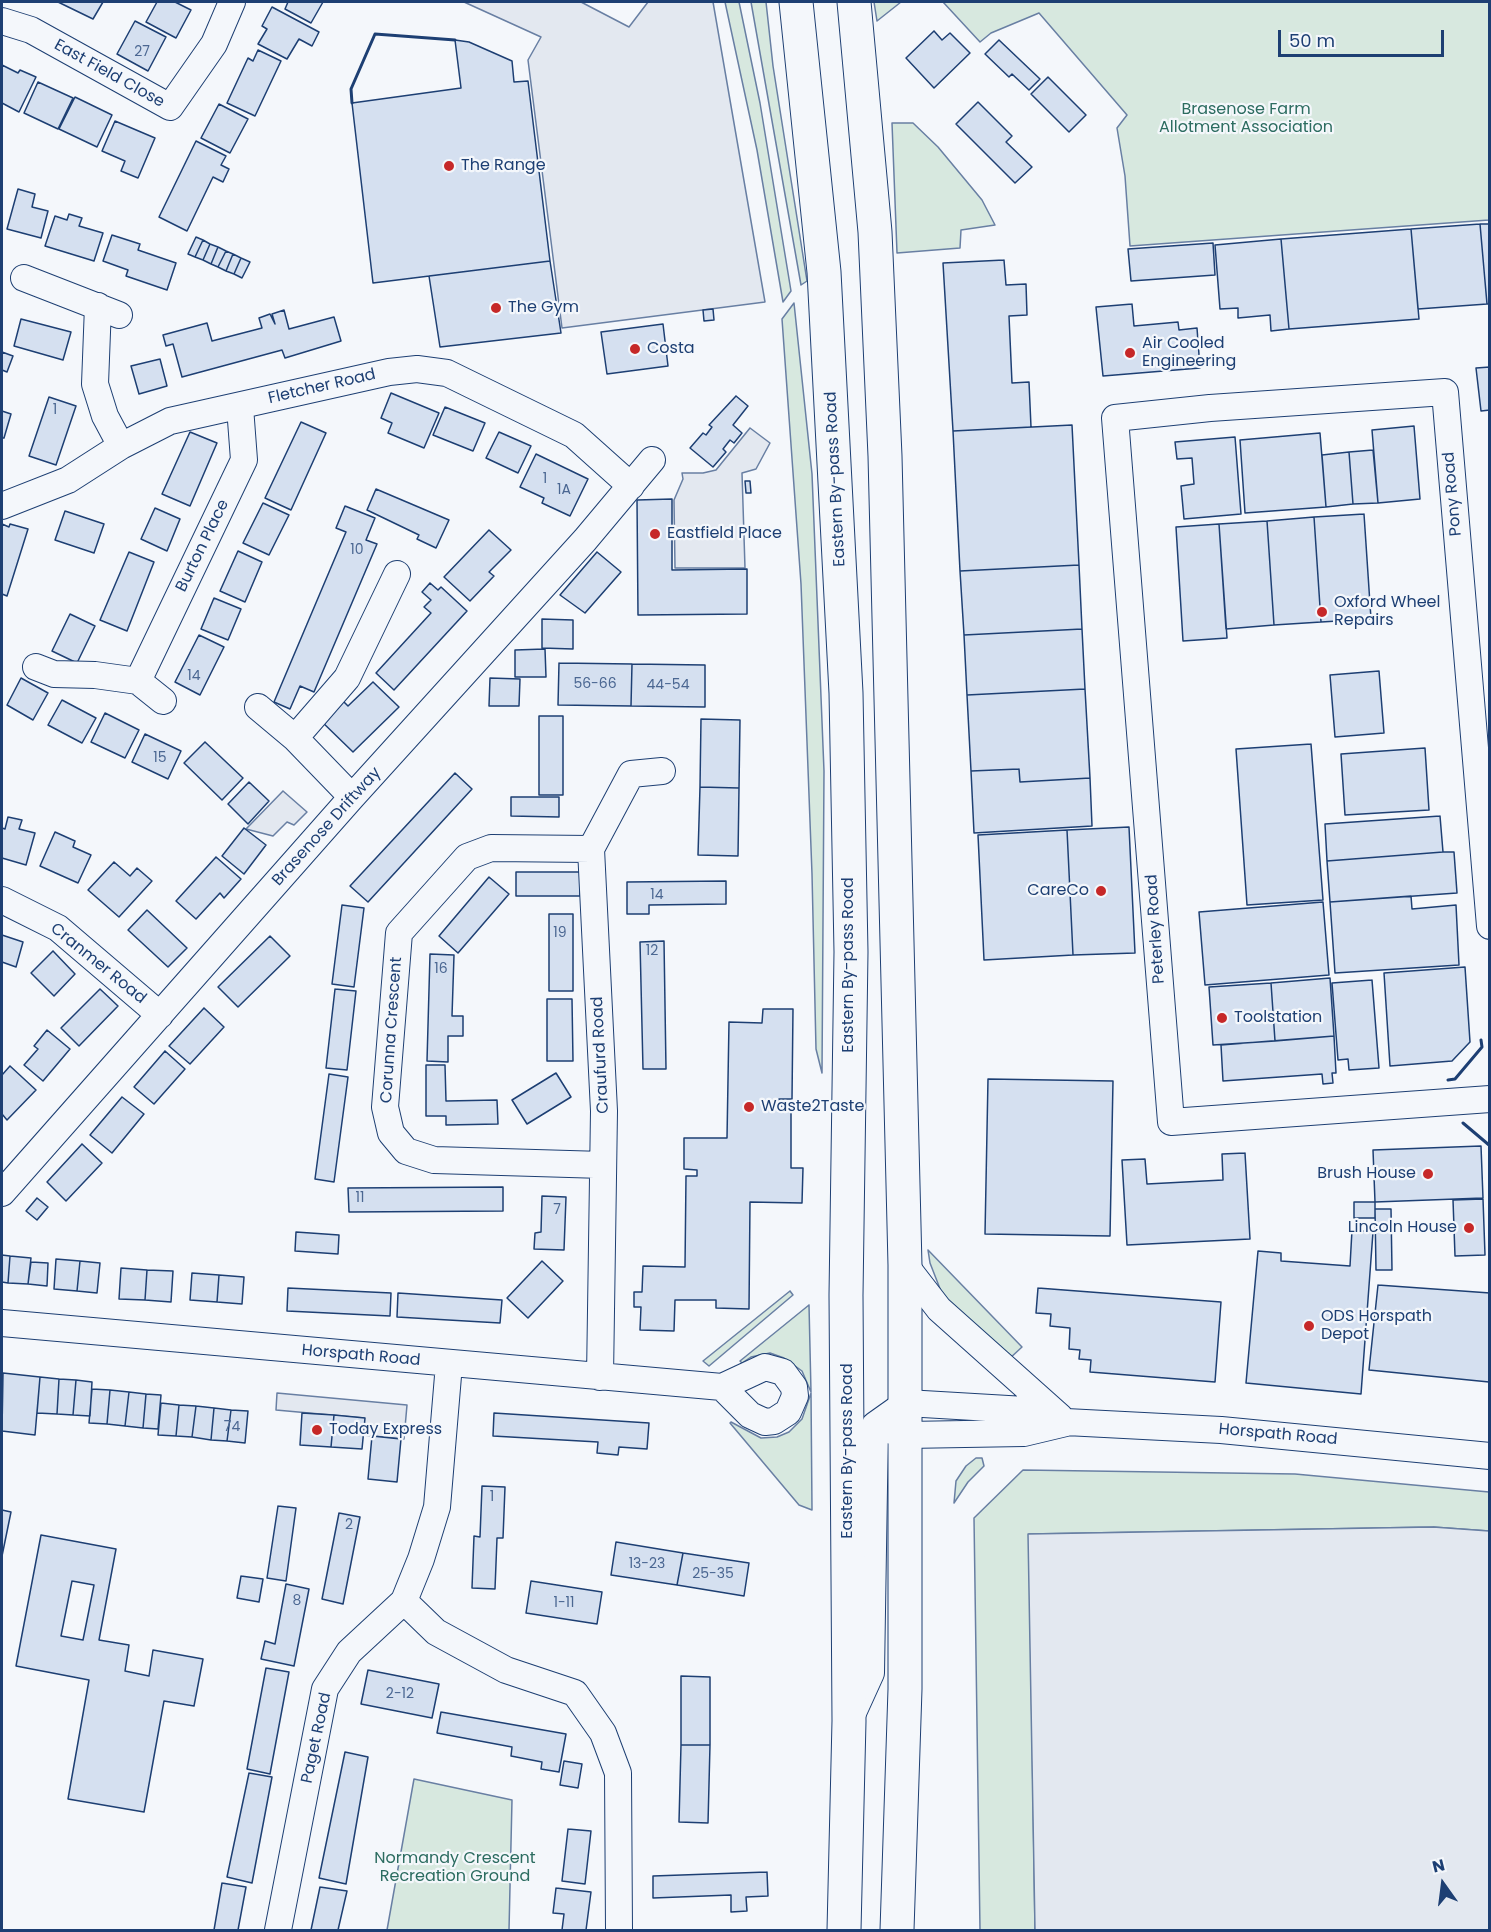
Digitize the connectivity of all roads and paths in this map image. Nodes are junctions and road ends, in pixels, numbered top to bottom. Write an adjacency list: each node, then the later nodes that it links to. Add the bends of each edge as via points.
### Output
1 (232, 2): 4 (street, East Field Close, via 214,44 170,107 31,30)
2 (796, 2): 32 (highway, Eastern By-pass Road, via 824,272 846,693 851,952)
3 (854, 2): 27 (highway, via 875,232 884,444)
4 (2, 21)
5 (24, 278): 8 (street, via 109,310 95,384 105,416)
6 (240, 407): 8 (street, Fletcher Road, via 170,421); 10 (street, Fletcher Road, via 389,372 417,369 447,373 574,435); 14 (street, Burton Place, via 244,460)
7 (1115, 418): 22 (street, Pony Road, via 1445,392); 24 (street, Peterley Road, via 1171,1122)
8 (121, 446): 11 (street, Fletcher Road, via 68,480)
9 (652, 460): 10 (street, Brasenose Driftway)
10 (631, 486): 19 (street, Brasenose Driftway)
11 (2, 506)
12 (397, 574): 17 (street, via 347,678)
13 (36, 667): 14 (street, via 54,674)
14 (138, 681): 15 (street)
15 (164, 701)
16 (258, 707): 17 (street)
17 (295, 738): 19 (street)
18 (662, 771): 20 (street, via 631,774)
19 (352, 797): 23 (street, Brasenose Driftway)
20 (591, 849): 25 (street, Craufurd Road, via 604,1111); 25 (street, Corunna Crescent, via 490,848 467,856 399,933 385,1107 391,1133 406,1151 434,1160)
21 (2, 900): 23 (street, Cranmer Road, via 58,928)
22 (1490, 926)
23 (160, 1015): 26 (street, Brasenose Driftway)
24 (1490, 1099)
25 (603, 1165): 30 (street, Craufurd Road)
26 (2, 1193)
27 (905, 1265): 33 (highway); 34 (street, via 939,1310)
28 (2, 1323): 29 (street, Horspath Road)
29 (449, 1364): 30 (street, Horspath Road); 37 (street, Paget Road, via 437,1507)
30 (600, 1377): 31 (street, Horspath Road)
31 (722, 1387)
32 (848, 1399): 35 (street, Horspath Road); 38 (highway, Eastern By-pass Road)
33 (906, 1419): 34 (street, Horspath Road, via 1024,1433); 35 (street, Horspath Road); 42 (highway, via 905,1689)
34 (1066, 1422): 36 (street, Horspath Road, via 1221,1430)
35 (875, 1425): 38 (street, via 871,1673)
36 (1490, 1456)
37 (404, 1601): 39 (street, Paget Road, via 349,1652 325,1689); 40 (street, via 436,1632 506,1670 575,1693 603,1733 618,1773)
38 (849, 1720): 41 (highway, Eastern By-pass Road)
39 (278, 1930)
40 (619, 1930)
41 (844, 1930)
42 (897, 1930)

